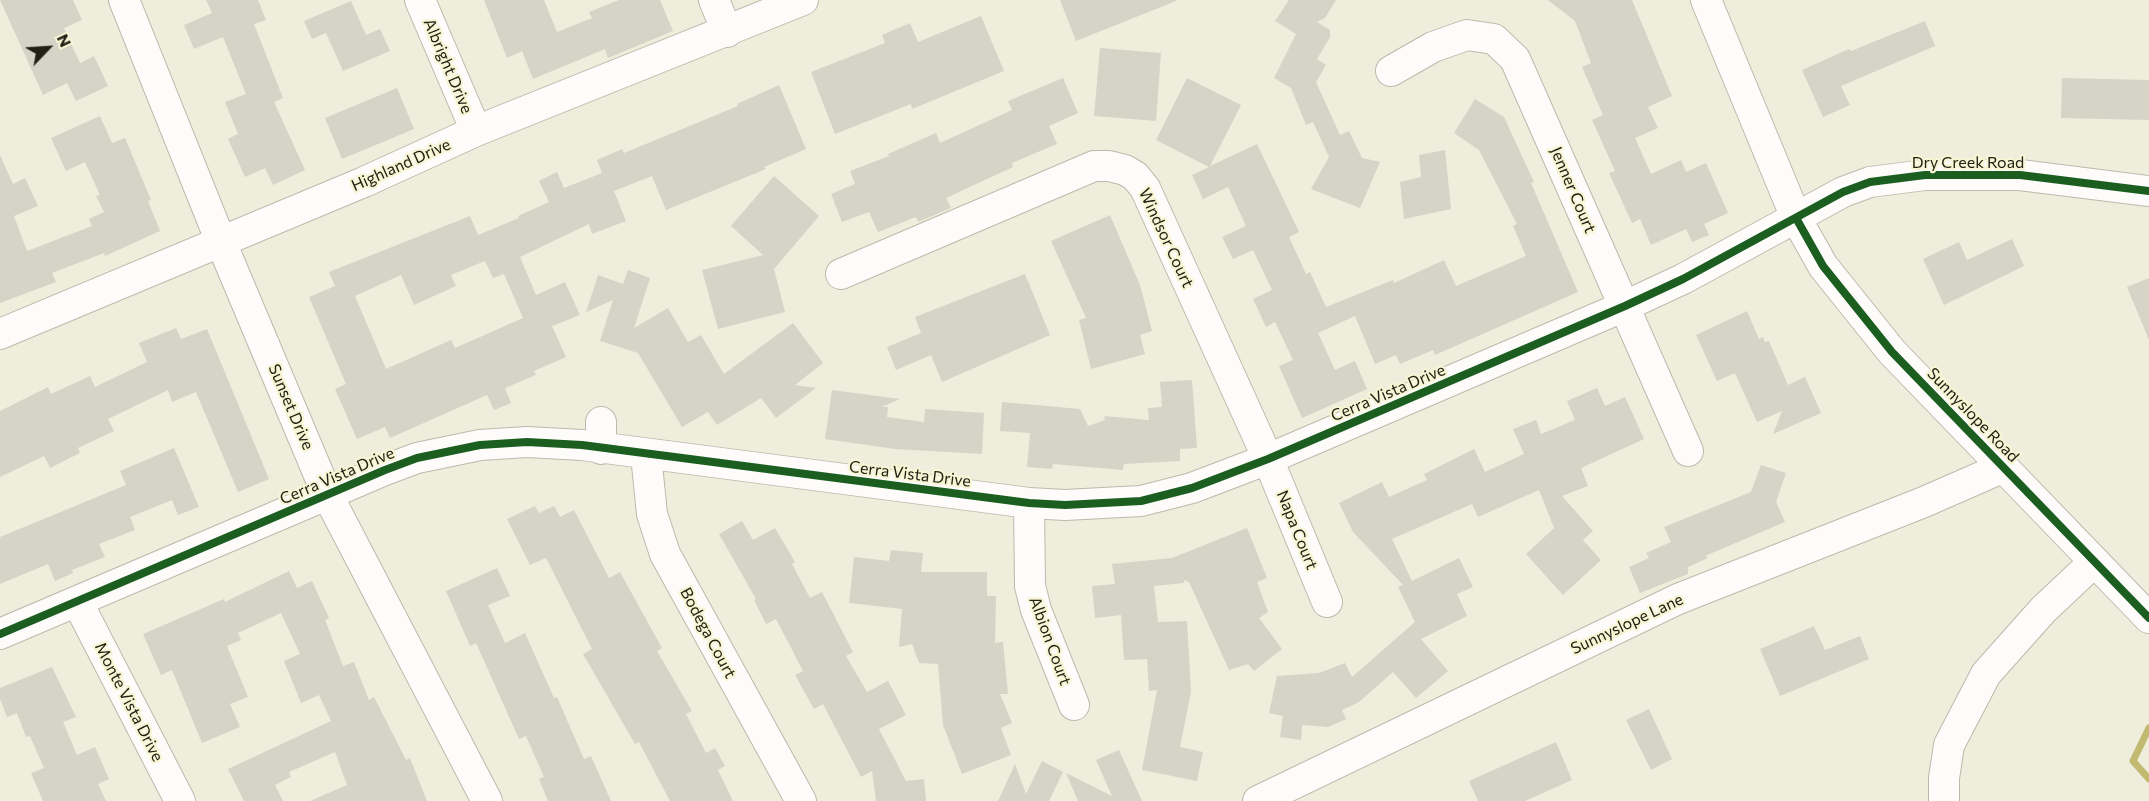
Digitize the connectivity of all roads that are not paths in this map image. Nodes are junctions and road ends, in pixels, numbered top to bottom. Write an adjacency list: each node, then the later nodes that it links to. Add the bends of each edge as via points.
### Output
1 (123, 0): 11 (street, Sunset Drive)
2 (420, 0): 8 (street, Albright Drive)
3 (714, 0): 6 (street)
4 (803, 0): 6 (street, Highland Drive)
5 (1706, 0): 10 (street, Sunnyslope Road)
6 (727, 32): 8 (street, Highland Drive)
7 (1391, 71): 13 (street, Jenner Court, via 1455,37 1485,36 1506,48 1528,85)
8 (476, 131): 11 (street, Highland Drive)
9 (2149, 191): 10 (street, Dry Creek Road, via 2020,175 1925,175 1870,182 1842,192)
10 (1796, 218): 13 (street, Cerra Vista Drive); 18 (street, Sunnyslope Road, via 1850,303)
11 (221, 242): 14 (street, Highland Drive); 19 (street, Sunset Drive)
12 (841, 274): 17 (street, Windsor Court, via 1072,174 1094,166 1125,170 1144,188)
13 (1625, 306): 15 (street, Jenner Court); 17 (street, Cerra Vista Drive)
14 (0, 334)
15 (1688, 451)
16 (646, 454): 19 (street, Cerra Vista Drive, via 601,435 582,445 480,445 417,458); 20 (street, Cerra Vista Drive); 29 (street, Bodega Court, via 652,514 665,554)
17 (1268, 459): 20 (street, Cerra Vista Drive, via 1192,488 1141,501); 22 (street, Napa Court)
18 (2004, 467): 21 (street, Sunnyslope Road); 30 (street, Sunnyslope Lane, via 1678,599)
19 (327, 494): 23 (street, Cerra Vista Drive); 28 (street, Sunset Drive)
20 (1029, 503): 26 (street, Albion Court, via 1030,586)
21 (2094, 562): 24 (street, Sunnyslope Road); 31 (street, via 2043,610 1986,674 1949,745)
22 (1327, 602)
23 (78, 603): 25 (street, Cerra Vista Drive); 27 (street, Monte Vista Drive)
24 (2149, 618)
25 (0, 634)
26 (1074, 705)
27 (180, 801)
28 (487, 801)
29 (801, 801)
30 (1258, 801)
31 (1944, 801)

